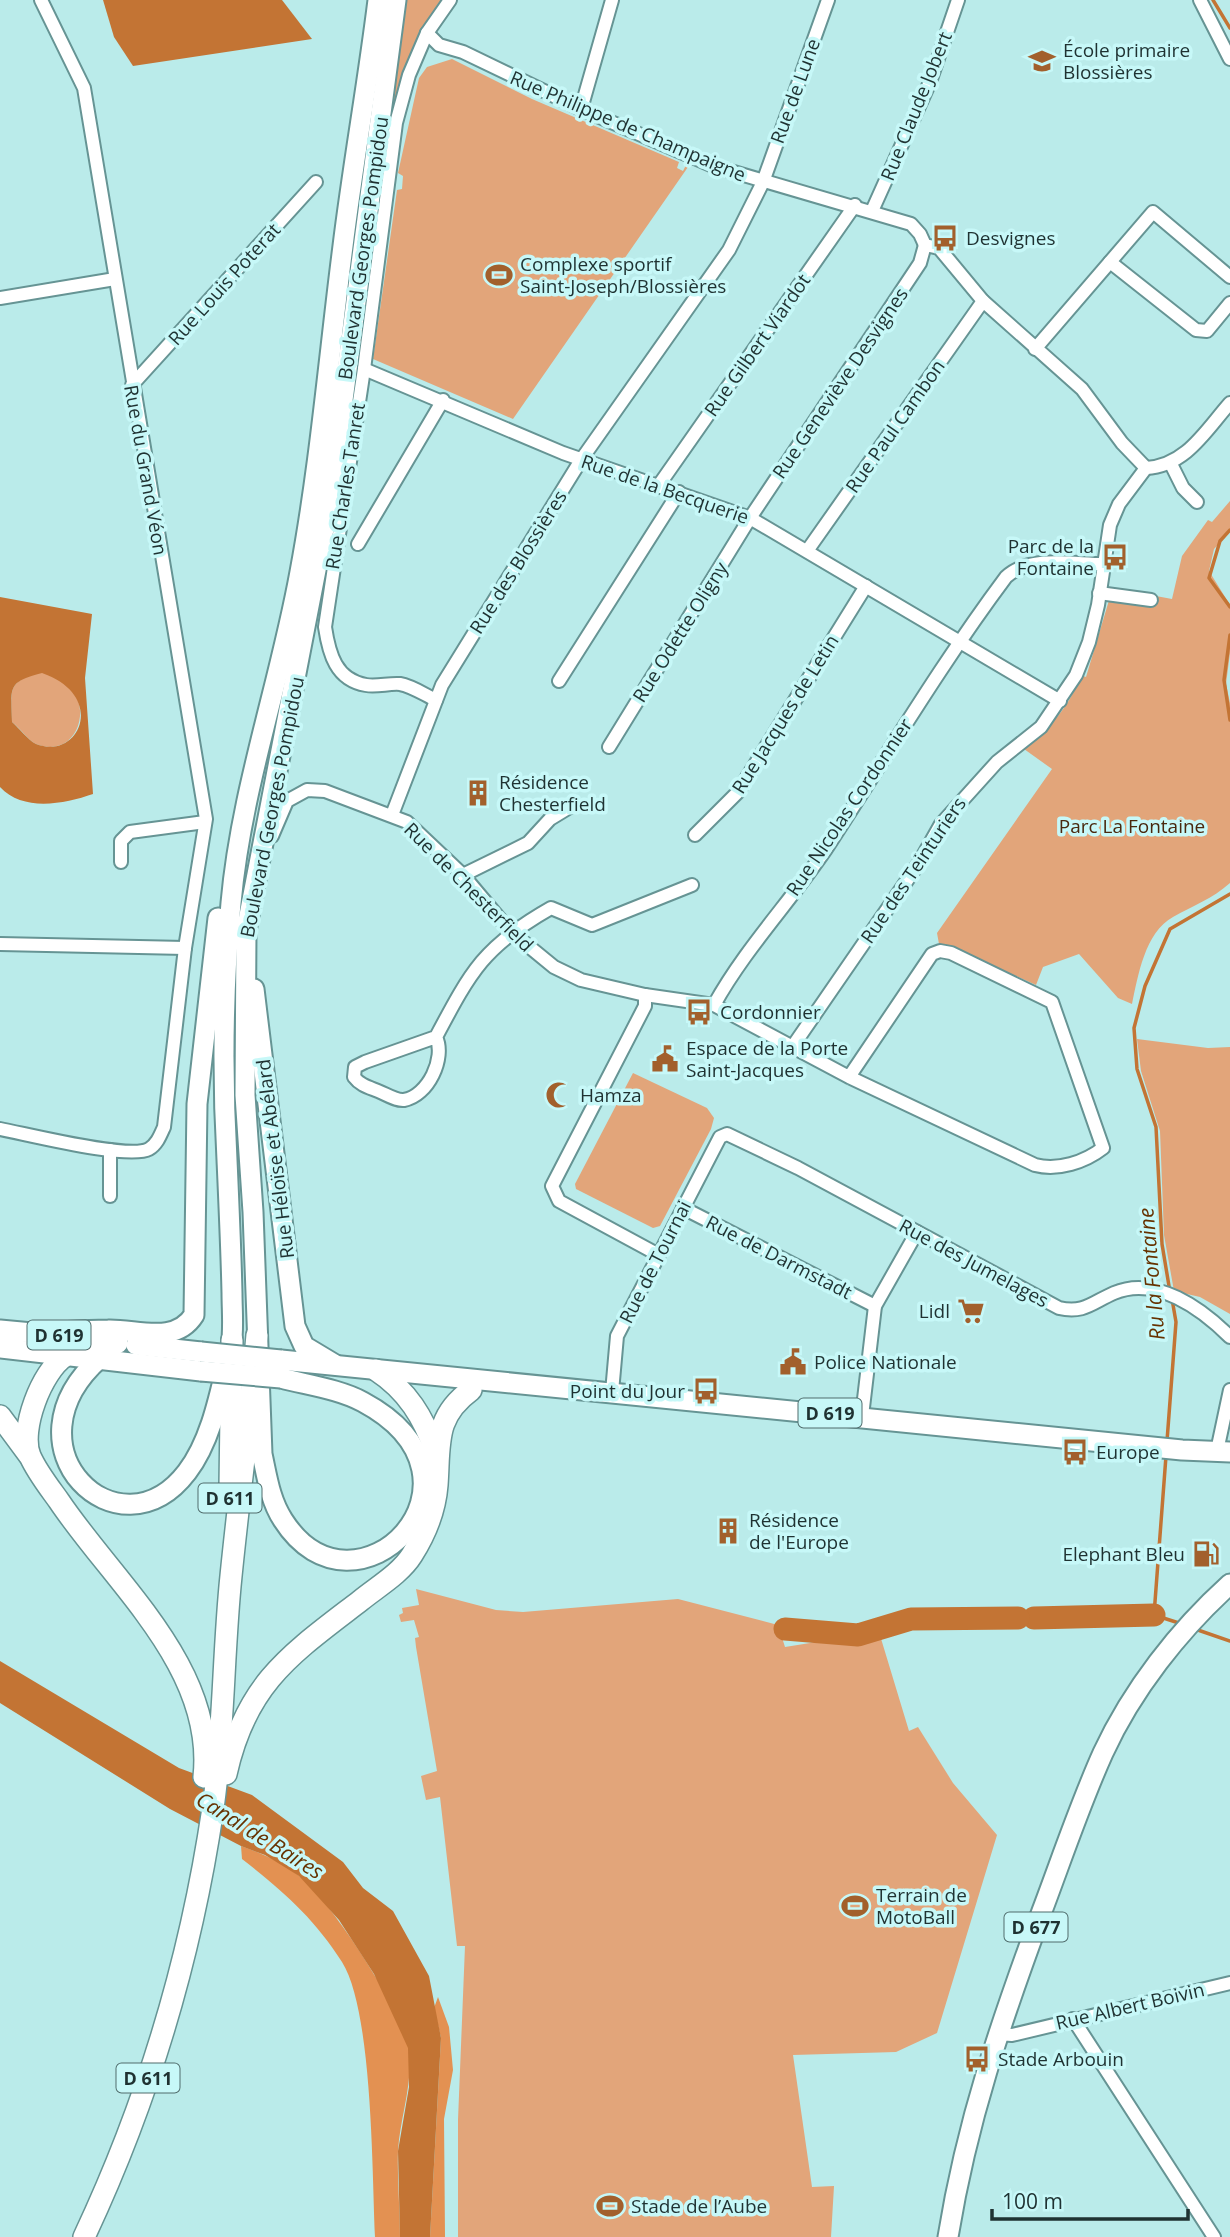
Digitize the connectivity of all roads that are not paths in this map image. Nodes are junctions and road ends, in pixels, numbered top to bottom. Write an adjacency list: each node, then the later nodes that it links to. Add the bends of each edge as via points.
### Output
1 (41, 0): 19 (street, Rue du Grand Véon, via 84,88)
2 (378, 0): 52 (main road, Boulevard Georges Pompidou, via 301,569)
3 (396, 0): 55 (main road, Boulevard Georges Pompidou, via 330,498)
4 (450, 0): 9 (street, Rue Charles Tanret)
5 (612, 0): 11 (street)
6 (828, 0): 13 (street, Rue de Lune)
7 (958, 0): 15 (street, Rue Claude Jobert, via 930,82)
8 (1200, 0): 10 (street)
9 (427, 33): 11 (street, Rue Philippe de Champaigne, via 439,45); 26 (street, Rue Charles Tanret, via 396,123)
10 (1230, 59)
11 (581, 109): 13 (street, Rue Philippe de Champaigne, via 713,166)
12 (316, 182): 27 (street, Rue Louis Poterat)
13 (763, 182): 14 (street, Rue Philippe de Champaigne); 30 (street, Rue des Blossières, via 729,250)
14 (855, 205): 15 (street, Rue Philippe de Champaigne); 33 (street, Rue Gilbert Viardot)
15 (872, 211): 16 (street, Rue Philippe de Champaigne, via 911,224)
16 (925, 245): 21 (street, Rue Philippe de Champaigne, via 944,253); 36 (street, Rue Geneviève Desvignes, via 920,263)
17 (1110, 262): 18 (street, via 1153,212); 23 (street, via 1196,330 1207,331); 25 (street)
18 (1230, 277)
19 (115, 279): 20 (street); 27 (street, Rue du Grand Véon)
20 (0, 298)
21 (983, 301): 25 (street, Rue Philippe de Champaigne); 38 (street, Rue Paul Cambon)
22 (1230, 303): 23 (street)
23 (1221, 317): 24 (street)
24 (1230, 329)
25 (1035, 349): 32 (street, Rue Philippe de Champaigne, via 1082,389)
26 (364, 369): 28 (street, Rue de la Becquerie); 45 (street, Rue Charles Tanret, via 325,627 328,649 336,668 350,679 367,685 401,684)
27 (132, 386): 50 (street, Rue du Grand Véon)
28 (443, 400): 30 (street, Rue de la Becquerie); 37 (street)
29 (1230, 403): 31 (street, via 1182,458)
30 (581, 460): 33 (street, Rue de la Becquerie); 45 (street, Rue des Blossières)
31 (1171, 464): 32 (street); 35 (street, via 1183,488)
32 (1146, 468): 39 (street, Rue des Teinturiers, via 1119,504)
33 (659, 485): 34 (street, Rue de la Becquerie)
34 (678, 492): 36 (street, Rue de la Becquerie); 44 (street)
35 (1197, 502)
36 (750, 518): 38 (street, Rue de la Becquerie); 47 (street, Rue Odette Oligny)
37 (358, 544)
38 (807, 551): 40 (street, Rue de la Becquerie)
39 (1102, 564): 41 (street, Rue des Teinturiers); 43 (street, Rue Nicolas Cordonnier, via 1031,563 1016,568)
40 (866, 586): 43 (street, Rue de la Becquerie); 51 (street, Rue Jacques de Letin, via 738,792)
41 (1099, 593): 42 (street); 46 (street, Rue des Teinturiers, via 1089,642)
42 (1151, 600)
43 (957, 641): 46 (street, Rue de la Becquerie); 62 (street, Rue Nicolas Cordonnier, via 824,851 733,970)
44 (559, 681)
45 (436, 700): 49 (street, Rue des Blossières)
46 (1060, 701): 64 (street, Rue des Teinturiers, via 1041,727 997,762 941,824)
47 (609, 747)
48 (573, 805): 54 (street, via 550,819 528,843)
49 (392, 815): 54 (street, Rue de Chesterfield, via 407,822); 55 (street, Rue de Chesterfield, via 325,791 307,790 287,801)
50 (205, 822): 53 (street, via 130,832 121,841); 60 (street, Rue du Grand Véon)
51 (695, 835)
52 (239, 839): 75 (main road, Boulevard Georges Pompidou, via 217,921 201,1054 194,1315 184,1327 162,1334 111,1330); 78 (main road, Boulevard Georges Pompidou, via 223,1019)
53 (121, 862)
54 (463, 875): 58 (street, Rue de Chesterfield)
55 (254, 886): 57 (main road, Boulevard Georges Pompidou)
56 (692, 886): 58 (street, via 592,925 551,908)
57 (246, 931): 76 (main road, Boulevard Georges Pompidou, via 245,1095); 84 (main road, Rue Héloïse et Abélard, via 295,1326 304,1346)
58 (510, 931): 61 (street, Rue de Chesterfield, via 554,967 581,980); 63 (street, via 471,972)
59 (0, 944): 60 (street)
60 (185, 948): 68 (street, Rue du Grand Véon, via 164,1127 148,1150)
61 (645, 995): 62 (street, Rue de Chesterfield); 72 (street, via 645,1006 552,1186 559,1201)
62 (714, 1005): 64 (street, Rue de Chesterfield)
63 (436, 1037): 63 (street, via 365,1062 355,1067 354,1077 400,1100 417,1095 441,1056)
64 (793, 1046): 65 (street, Rue de Chesterfield)
65 (849, 1077): 65 (street, Rue de Chesterfield, via 932,954 951,953 1052,1002 1103,1148 1052,1170)
66 (0, 1129): 68 (street)
67 (720, 1138): 70 (street, Rue de Tournai); 71 (street, Rue des Jumelages, via 733,1134)
68 (110, 1150): 69 (street)
69 (110, 1196)
70 (683, 1208): 72 (street, Rue de Tournai); 73 (street, Rue de Darmstadt)
71 (917, 1232): 73 (street); 77 (street, Rue des Jumelages, via 1059,1308 1084,1310 1130,1288 1176,1298 1203,1311)
72 (657, 1254): 91 (street, Rue de Tournai, via 617,1336)
73 (875, 1307): 93 (street)
74 (0, 1330): 75 (main road, D 619)
75 (43, 1333): 79 (main road, D 619)
76 (257, 1335): 85 (main road, Boulevard Georges Pompidou, via 262,1454 273,1501 283,1520 303,1544 344,1560 366,1558 393,1546 420,1511 423,1476 413,1448 387,1419 362,1401); 97 (highway, D 611)
77 (1230, 1337)
78 (232, 1340): 82 (main road, Boulevard Georges Pompidou, via 196,1457 160,1495 128,1504 99,1500 85,1490 55,1447 57,1410 66,1391); 97 (highway, D 611)
79 (117, 1343): 81 (highway); 83 (main road, D 619)
80 (0, 1348): 81 (main road, D 619)
81 (66, 1355): 82 (main road, D 619); 96 (highway, via 52,1369 30,1416)
82 (100, 1358): 83 (main road, D 619)
83 (201, 1361): 85 (main road, D 619, bridge)
84 (338, 1366): 85 (main road, D 619); 86 (main road, D 619)
85 (281, 1369): 87 (main road, D 619)
86 (376, 1370): 87 (highway); 88 (main road, D 619)
87 (396, 1383): 89 (main road, D 619); 95 (highway, via 423,1417)
88 (506, 1384): 89 (main road, D 619); 91 (main road, D 619)
89 (471, 1390): 95 (highway, via 457,1400 443,1422)
90 (1230, 1390): 94 (street)
91 (612, 1392): 93 (main road, D 619)
92 (0, 1416): 96 (highway)
93 (862, 1416): 94 (main road, D 619)
94 (1223, 1452)
95 (437, 1454): 99 (highway, via 432,1516 410,1559 312,1635 275,1672)
96 (29, 1455): 99 (highway, via 174,1659)
97 (230, 1577): 99 (highway, D 611)
98 (1230, 1584): 103 (main road, D 677, via 1178,1638 1104,1750)
99 (217, 1766): 100 (highway); 100 (highway, via 213,1808)
100 (202, 1844): 104 (highway, D 611, via 193,1913 161,2040 119,2162)
101 (1230, 1983): 102 (street, Rue Albert Boivin)
102 (1073, 2019): 103 (street, Rue Albert Boivin, via 1012,2035); 106 (street)
103 (1000, 2026): 105 (main road, D 677, via 969,2131)
104 (84, 2237)
105 (947, 2237)
106 (1214, 2237)

